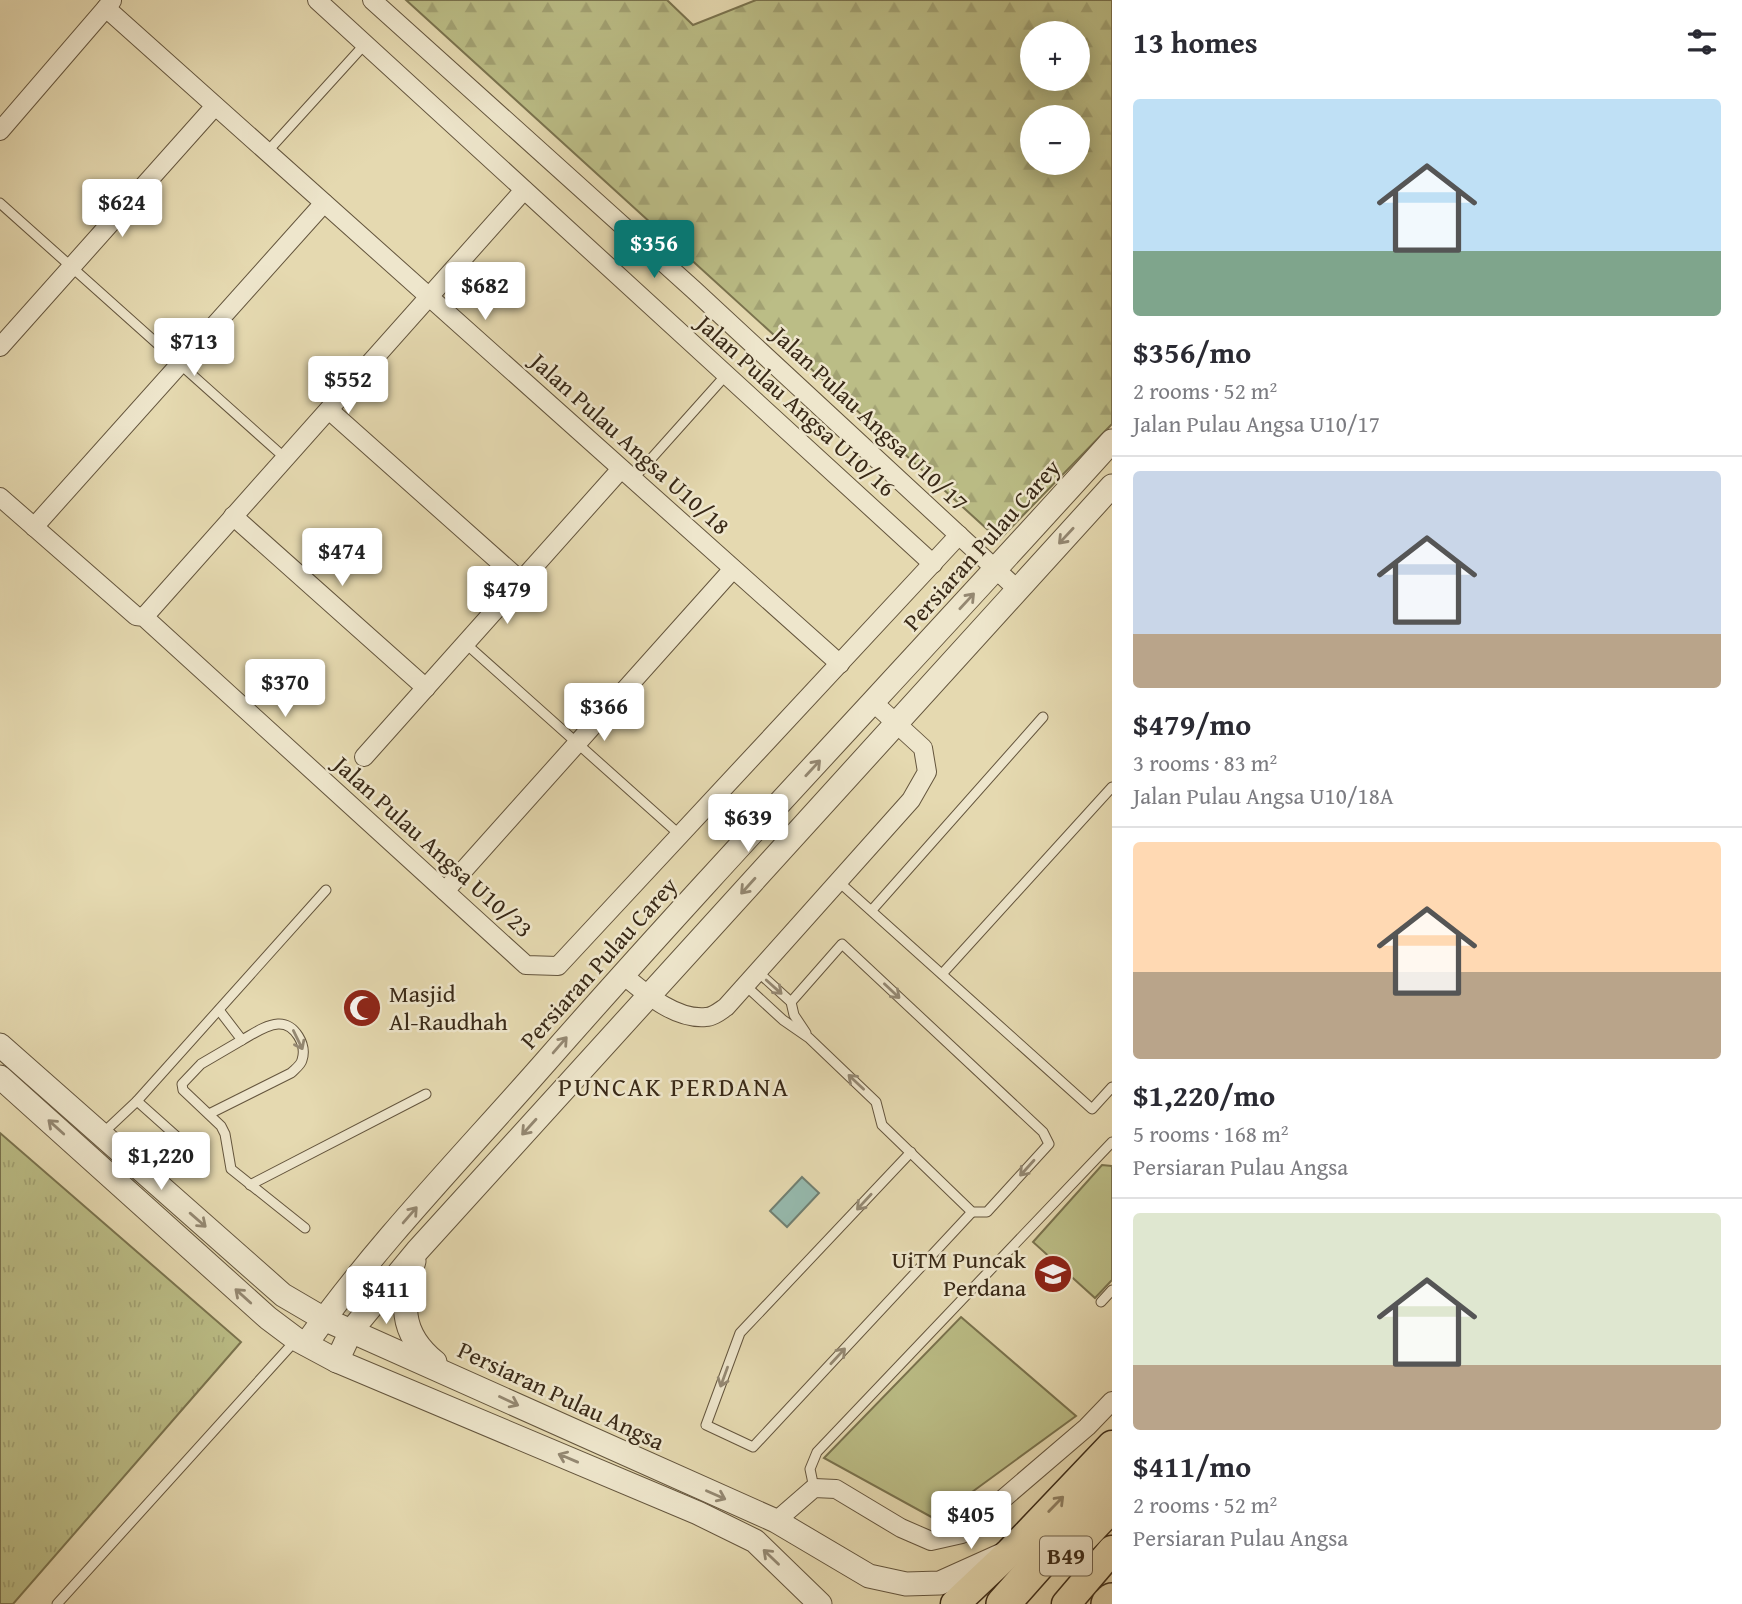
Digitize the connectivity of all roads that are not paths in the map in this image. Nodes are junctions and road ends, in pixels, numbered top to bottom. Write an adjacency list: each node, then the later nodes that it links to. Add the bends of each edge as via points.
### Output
1 (317, 0): 4 (street, Jalan Pulau Angsa U10/16)
2 (372, 0): 24 (street, Jalan Pulau Angsa U10/17)
3 (109, 4): 5 (street, Jalan Pulau Angsa U10/18); 6 (street)
4 (366, 44): 7 (lane); 8 (street, Jalan Pulau Angsa U10/16)
5 (215, 106): 7 (street, Jalan Pulau Angsa U10/18); 11 (street)
6 (0, 131)
7 (267, 152): 10 (street, Jalan Pulau Angsa U10/18)
8 (524, 190): 12 (street); 15 (street, Jalan Pulau Angsa U10/16)
9 (0, 203): 11 (lane)
10 (324, 203): 12 (street, Jalan Pulau Angsa U10/18); 14 (street)
11 (71, 267): 13 (street); 14 (lane)
12 (429, 297): 16 (street); 19 (street, Jalan Pulau Angsa U10/18)
13 (0, 347)
14 (180, 364): 18 (lane); 23 (street)
15 (726, 375): 19 (lane); 25 (street, Jalan Pulau Angsa U10/16)
16 (329, 410): 18 (street); 28 (street)
17 (1112, 441): 27 (street, Persiaran Pulau Carey)
18 (285, 458): 22 (street)
19 (627, 474): 26 (street, Jalan Pulau Angsa U10/18); 28 (street)
20 (1112, 486): 29 (street, one-way to 29)
21 (0, 497): 23 (street, Jalan Pulau Angsa U10/23)
22 (233, 516): 30 (street); 33 (street)
23 (34, 527): 30 (street, Jalan Pulau Angsa U10/23, via 136,616)
24 (960, 535): 25 (street, Jalan Pulau Angsa U10/17); 27 (street)
25 (933, 564): 32 (street, Jalan Pulau Angsa U10/17)
26 (733, 569): 32 (street, Jalan Pulau Angsa U10/18); 37 (street)
27 (996, 569): 29 (street); 34 (street, Persiaran Pulau Carey, one-way to 27)
28 (521, 581): 31 (street)
29 (1017, 589): 36 (street)
30 (144, 617): 43 (street, Jalan Pulau Angsa U10/23)
31 (466, 643): 33 (street); 37 (lane)
32 (840, 664): 40 (street, Jalan Pulau Angsa U10/17)
33 (426, 688): 38 (street)
34 (874, 703): 36 (street); 46 (street, Persiaran Pulau Carey, one-way to 34)
35 (1043, 717): 44 (lane)
36 (896, 724): 41 (street, via 923,748 927,772 911,800); 49 (street, one-way to 49)
37 (577, 743): 40 (lane); 43 (street)
38 (364, 757)
39 (1112, 787): 47 (lane)
40 (680, 835): 45 (street, Jalan Pulau Angsa U10/17)
41 (839, 882): 44 (lane); 48 (street)
42 (326, 890): 51 (lane)
43 (445, 891): 45 (street, Jalan Pulau Angsa U10/23, via 526,965)
44 (872, 910): 47 (lane)
45 (558, 966)
46 (622, 974): 49 (street); 68 (street, Persiaran Pulau Carey, one-way to 46)
47 (942, 974): 56 (lane, via 1092,1109)
48 (752, 979): 49 (street, via 726,1007 709,1017 685,1016); 50 (lane, one-way to 50); 52 (lane, via 783,1020)
49 (648, 996): 67 (street, one-way to 67)
50 (791, 1002): 52 (lane); 65 (lane, one-way to 65, via 842,944 1042,1132 1049,1144 987,1212)
51 (219, 1010): 53 (lane); 58 (lane)
52 (809, 1038): 63 (lane, one-way to 52, via 882,1125 876,1102)
53 (242, 1040): 59 (lane, via 201,1064 182,1084 187,1097); 59 (lane, one-way to 59, via 282,1024 294,1030 304,1048 302,1063 292,1073)
54 (0, 1045): 60 (street, Persiaran Pulau Angsa)
55 (0, 1077): 74 (street, Persiaran Pulau Angsa, one-way to 55, via 268,1318)
56 (1112, 1087)
57 (426, 1094): 64 (lane)
58 (137, 1101): 60 (lane); 62 (lane)
59 (209, 1114): 64 (lane, via 225,1134 231,1169)
60 (102, 1135): 70 (street, Persiaran Pulau Angsa, one-way to 70)
61 (1111, 1144): 80 (lane, via 817,1452 810,1469)
62 (193, 1151)
63 (911, 1152): 65 (lane); 65 (lane, one-way to 65, via 740,1333 706,1425 753,1447)
64 (250, 1185): 66 (lane)
65 (972, 1212)
66 (305, 1228)
67 (417, 1251): 73 (street); 76 (street, via 407,1286 406,1316 415,1343)
68 (365, 1267): 70 (street, via 313,1297); 72 (street, Persiaran Pulau Carey)
69 (1112, 1290): 71 (lane)
70 (283, 1295): 72 (street, Persiaran Pulau Angsa)
71 (1101, 1302)
72 (324, 1319): 73 (street, Persiaran Pulau Angsa); 74 (street, Persiaran Pulau Carey)
73 (351, 1331): 75 (street); 76 (street, Persiaran Pulau Angsa)
74 (301, 1342): 75 (street, Persiaran Pulau Angsa); 86 (lane)
75 (337, 1361): 87 (street, Persiaran Pulau Angsa, one-way to 75, via 755,1541)
76 (447, 1372): 82 (street, Persiaran Pulau Angsa, one-way to 82)
77 (1112, 1401): 80 (street, via 962,1534 931,1541 836,1489)
78 (1112, 1445): 84 (main road, B49, one-way to 78)
79 (1112, 1481): 89 (highway)
80 (814, 1488): 82 (street)
81 (1112, 1508): 90 (main road, B49)
82 (776, 1521): 84 (street, Persiaran Pulau Angsa, via 869,1576 906,1584 940,1583)
83 (1112, 1550): 91 (main road, B49)
84 (1010, 1552): 88 (main road, B49)
85 (1112, 1600): 92 (highway)
86 (57, 1604)
87 (820, 1604)
88 (956, 1604)
89 (1003, 1604)
90 (1021, 1604)
91 (1066, 1604)
92 (1108, 1604)

